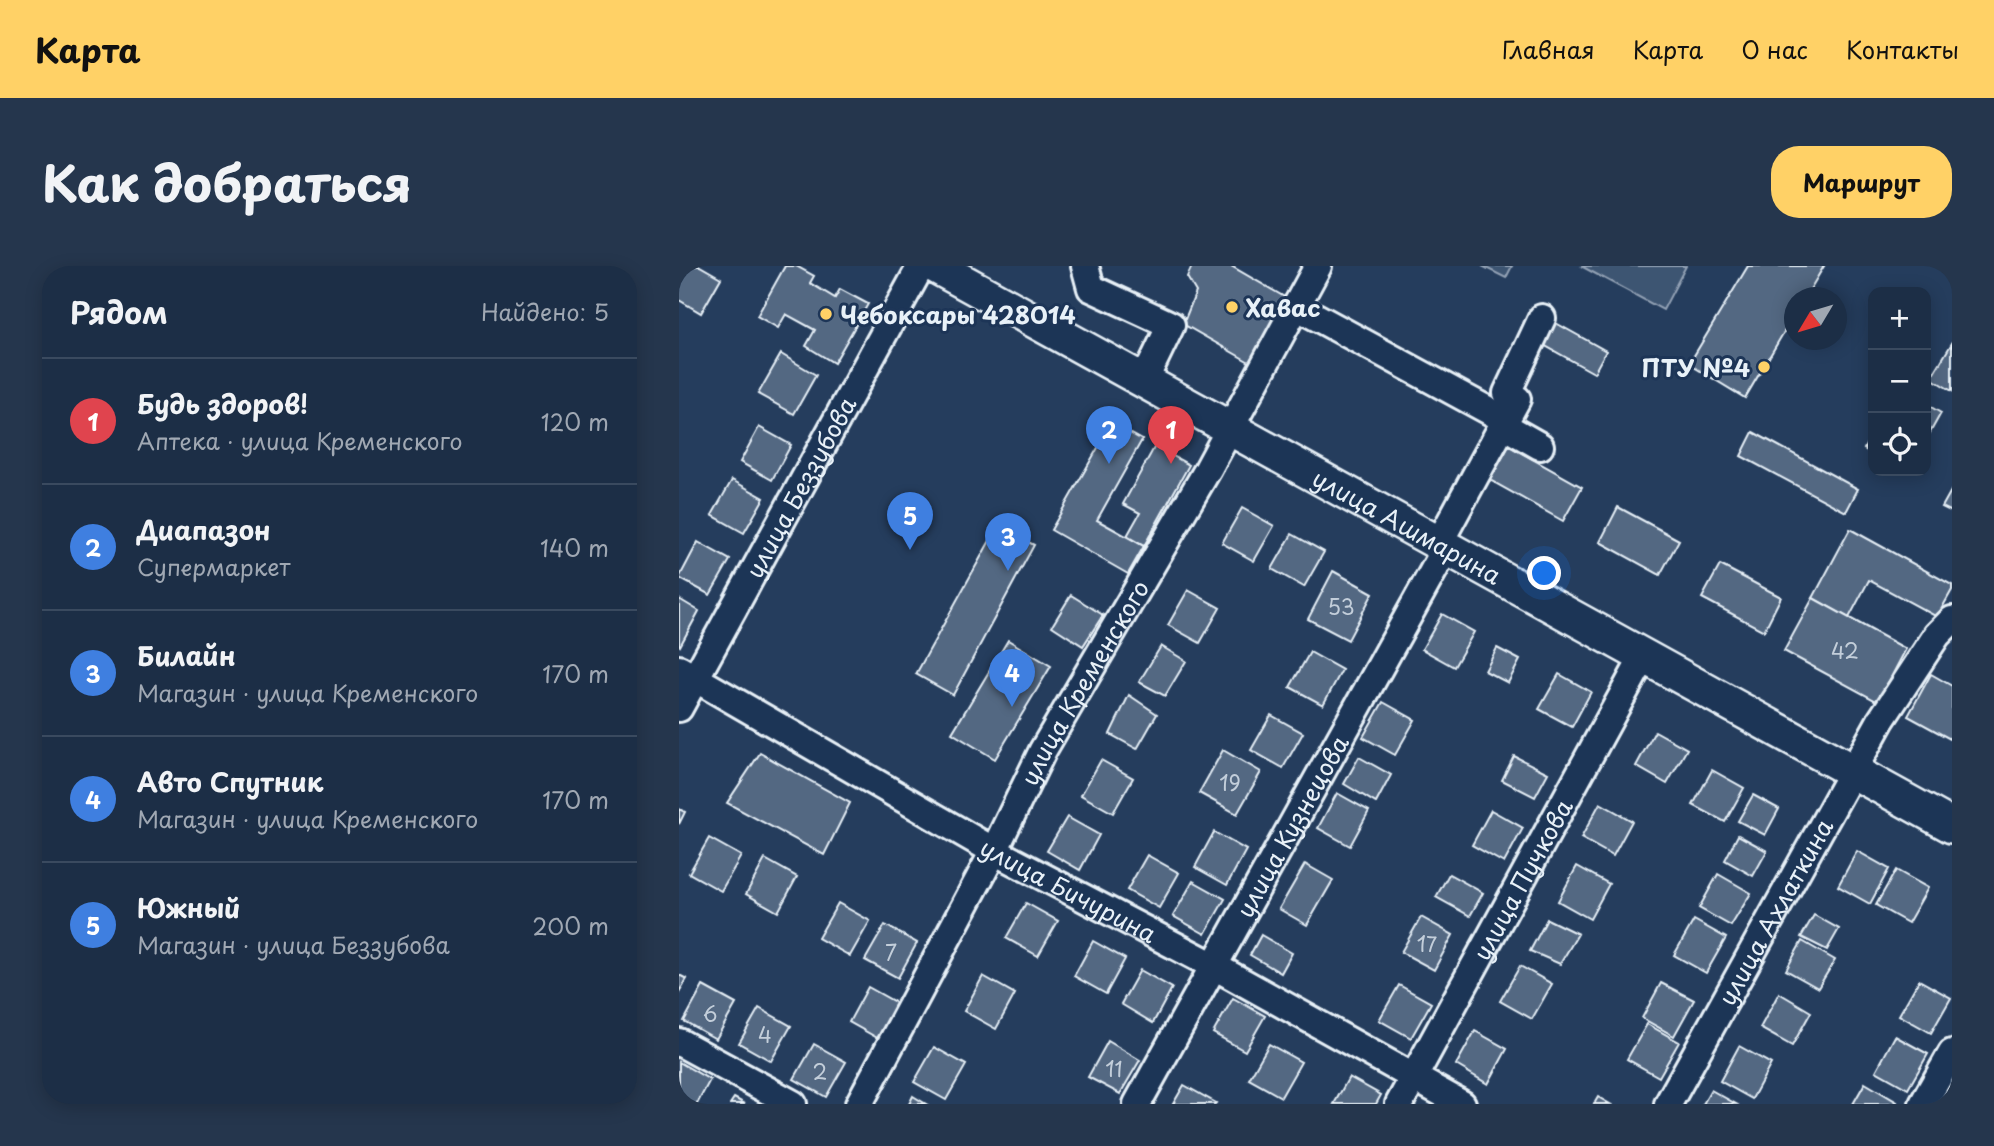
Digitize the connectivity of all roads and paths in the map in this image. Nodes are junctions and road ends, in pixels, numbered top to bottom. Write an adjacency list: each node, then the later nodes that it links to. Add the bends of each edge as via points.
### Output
1 (1085, 266): 6 (street, via 1091,288 1171,325)
2 (1318, 266): 4 (street, улица Кременского)
3 (938, 267): 6 (main road, улица Ашмарина); 13 (street, улица Беззубова)
4 (1296, 306): 7 (street); 8 (street, улица Кременского)
5 (1542, 318): 7 (street, via 1507,393 1517,399)
6 (1144, 381): 8 (main road, улица Ашмарина)
7 (1505, 422): 9 (street); 10 (street, улица Кузнецова)
8 (1228, 428): 10 (main road, улица Ашмарина); 17 (street, улица Кременского, via 1043,750)
9 (1540, 446)
10 (1443, 545): 12 (main road, улица Ашмарина); 18 (street, улица Кузнецова)
11 (1952, 620): 15 (street, улица Ахлаткина, via 1937,635)
12 (1644, 656): 15 (main road, улица Ашмарина); 21 (street, улица Пучкова)
13 (687, 673): 14 (street, улица Беззубова); 17 (street, улица Бичурина)
14 (679, 708)
15 (1852, 771): 16 (main road, улица Ашмарина); 27 (street, улица Ахлаткина)
16 (1952, 826)
17 (994, 851): 18 (street, улица Бичурина); 23 (street, улица Кременского)
18 (1214, 967): 21 (street, улица Бичурина); 24 (street, улица Кузнецова)
19 (679, 1042): 22 (street)
20 (1952, 1053): 28 (street)
21 (1414, 1078): 25 (street, улица Пучкова); 26 (street, улица Бичурина)
22 (793, 1104)
23 (859, 1104)
24 (1137, 1104)
25 (1399, 1104)
26 (1462, 1104)
27 (1668, 1104)
28 (1923, 1104)

